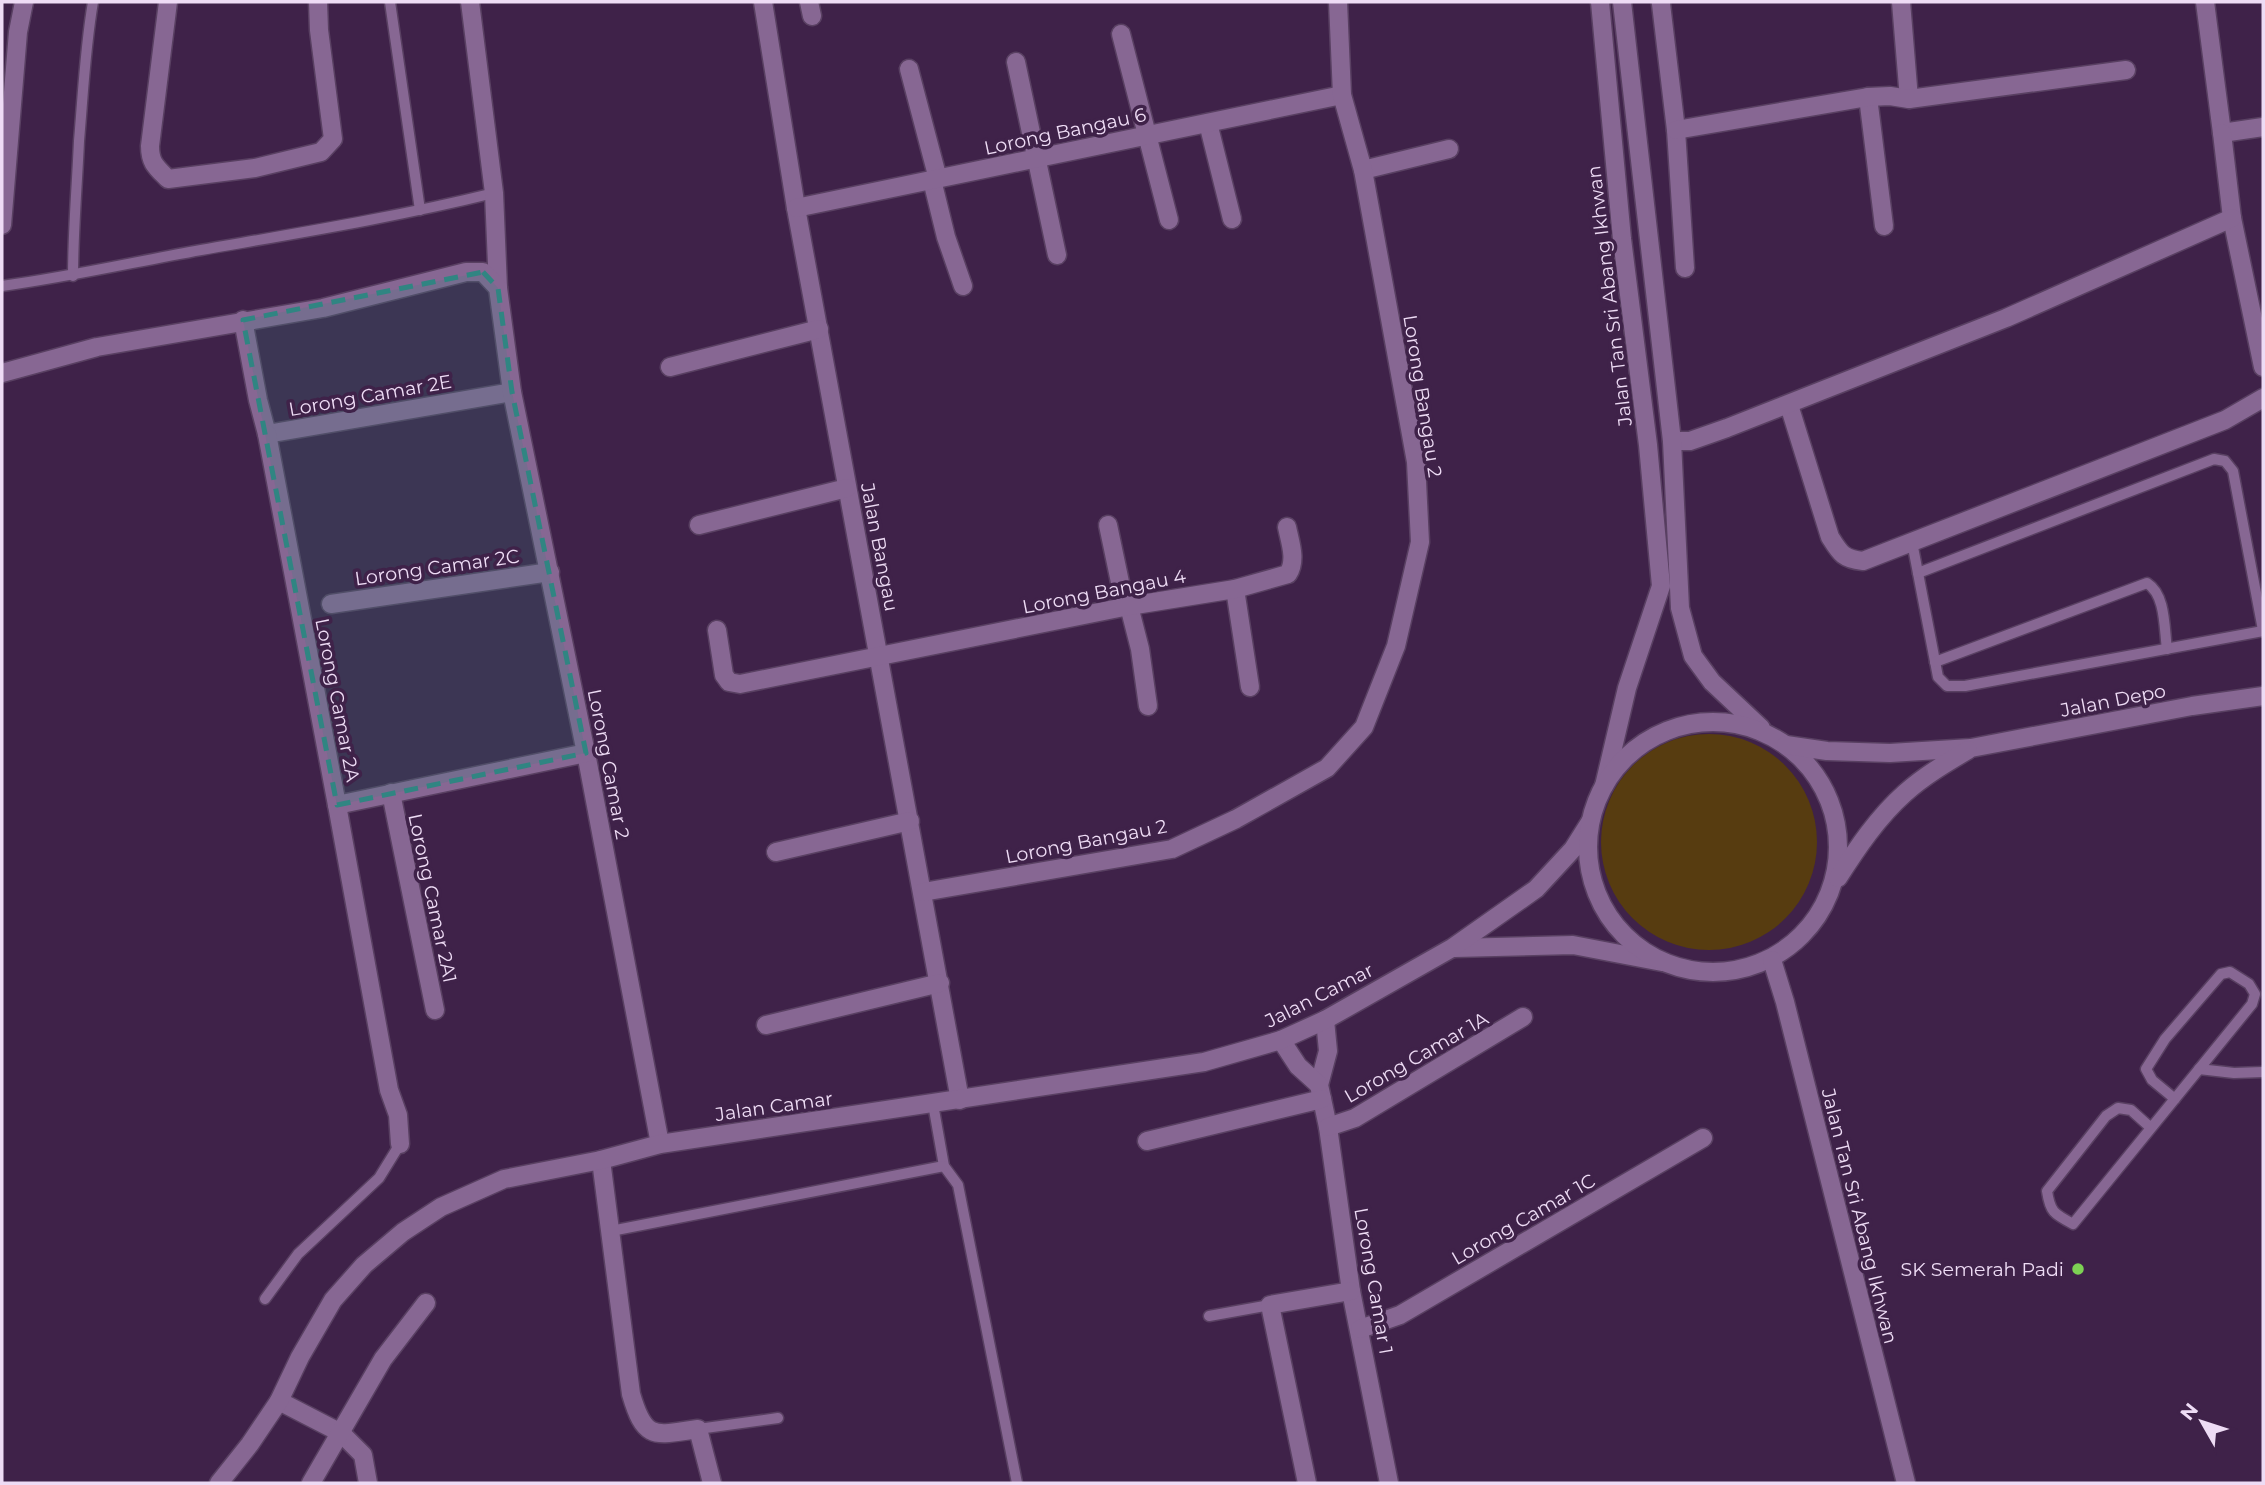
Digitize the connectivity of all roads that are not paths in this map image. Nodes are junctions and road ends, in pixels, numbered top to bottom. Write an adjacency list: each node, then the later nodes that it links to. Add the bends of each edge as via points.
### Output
1 (24, 2): 36 (street)
2 (93, 2): 40 (lane)
3 (168, 2): 4 (street, via 150,146 153,166 168,179 255,168 329,146 333,139)
4 (318, 2)
5 (390, 2): 32 (lane)
6 (470, 2): 30 (street, Lorong Camar 2)
7 (763, 2): 31 (street, Jalan Bangau)
8 (1600, 2): 61 (street, Jalan Tan Sri Abang Ikhwan, via 1622,239)
9 (1622, 2): 53 (street)
10 (1901, 2): 20 (street)
11 (2205, 2): 24 (street)
12 (1344, 3): 18 (street, Lorong Bangau 2)
13 (1661, 4): 23 (street)
14 (1121, 34): 25 (street)
15 (1016, 62): 27 (street)
16 (909, 69): 29 (street)
17 (2126, 70): 20 (street)
18 (1342, 95): 21 (street, Lorong Bangau 6); 28 (street, Lorong Bangau 2)
19 (1868, 97): 20 (street); 23 (street); 37 (street)
20 (1909, 99)
21 (1208, 123): 25 (street, Lorong Bangau 6); 34 (street)
22 (2263, 127): 24 (street)
23 (1676, 130): 39 (street)
24 (2222, 132): 33 (street)
25 (1147, 135): 27 (street, Lorong Bangau 6); 35 (street)
26 (1449, 149): 28 (street)
27 (1037, 159): 29 (street, Lorong Bangau 6); 38 (street)
28 (1363, 170): 84 (street, Lorong Bangau 2, via 1416,462 1420,542 1396,646 1364,727 1327,768 1172,849)
29 (935, 180): 31 (street, Lorong Bangau 6); 42 (street, via 946,237)
30 (494, 193): 32 (lane); 43 (street, Lorong Camar 2)
31 (796, 208): 45 (street, Jalan Bangau)
32 (420, 210): 40 (lane)
33 (2232, 218): 47 (street); 51 (street, via 2007,318)
34 (1232, 219)
35 (1169, 220)
36 (2, 225)
37 (1884, 226)
38 (1057, 255)
39 (1685, 268)
40 (73, 276): 41 (lane)
41 (2, 286)
42 (963, 286)
43 (498, 288): 44 (street, via 483,272 466,272 323,308); 49 (street, Lorong Camar 2)
44 (243, 320): 48 (street, via 97,346); 52 (street, Lorong Camar 2E)
45 (819, 329): 46 (street); 54 (street, Jalan Bangau)
46 (670, 367)
47 (2263, 367)
48 (2, 373)
49 (512, 392): 52 (street, Lorong Camar 2E); 59 (street, Lorong Camar 2)
50 (2263, 398): 58 (street, via 2225,420)
51 (1789, 405): 53 (street, via 1690,441); 58 (street, via 1830,537 1841,554 1863,561)
52 (267, 434): 79 (street, Lorong Camar 2A)
53 (1672, 441): 61 (street)
54 (847, 488): 55 (street); 68 (street, Jalan Bangau)
55 (699, 525)
56 (1108, 525): 64 (street)
57 (1287, 527): 62 (street, Lorong Bangau 4, via 1293,559 1289,574)
58 (1912, 542): 60 (lane)
59 (550, 572): 63 (street, Lorong Camar 2C); 76 (street, Lorong Camar 2)
60 (1918, 573): 66 (lane, via 2214,458 2225,461 2233,471); 69 (lane)
61 (1670, 585): 73 (street, via 1693,656 1712,682); 77 (street, via 1628,688)
62 (1235, 589): 64 (street, Lorong Bangau 4); 70 (street)
63 (331, 604)
64 (1129, 606): 68 (street, Lorong Bangau 4); 72 (street)
65 (717, 630): 68 (street, Lorong Bangau 4, via 724,675 729,682 740,684)
66 (2263, 631): 67 (lane)
67 (2167, 649): 69 (lane, via 1965,687 1947,686 1938,677); 69 (lane, via 2160,597 2147,583)
68 (880, 656): 80 (street, Jalan Bangau)
69 (1935, 662)
70 (1250, 687)
71 (2263, 696): 75 (street, Jalan Depo)
72 (1148, 706)
73 (1766, 733): 74 (street); 77 (street, via 1727,722 1685,724 1645,742 1627,756)
74 (1786, 745): 75 (street, via 1862,753); 83 (street, via 1812,770 1832,807 1838,841)
75 (1971, 748): 83 (street, via 1904,794 1858,846)
76 (586, 753): 78 (street, Lorong Camar 2A); 105 (street, Lorong Camar 2)
77 (1604, 786): 81 (street)
78 (391, 793): 79 (street, Lorong Camar 2A); 89 (street, Lorong Camar 2A1)
79 (337, 805): 104 (street)
80 (910, 821): 82 (street); 84 (street, Jalan Bangau)
81 (1590, 822): 85 (street, Jalan Camar, via 1573,849 1536,889); 87 (street, via 1591,880 1605,912 1629,942)
82 (776, 852)
83 (1835, 882): 86 (street, via 1807,929)
84 (923, 892): 88 (street, Jalan Bangau)
85 (1452, 948): 87 (street, Jalan Camar, via 1573,945); 91 (street, Jalan Camar)
86 (1772, 960): 87 (street, via 1719,972 1697,972); 126 (street, Jalan Tan Sri Abang Ikhwan)
87 (1662, 962)
88 (940, 983): 92 (street); 98 (street, Jalan Bangau)
89 (435, 1010)
90 (1524, 1017): 100 (street, Lorong Camar 1A, via 1355,1118)
91 (1325, 1020): 93 (street, Jalan Camar); 96 (street, Lorong Camar 1, via 1328,1051)
92 (766, 1025)
93 (1281, 1041): 96 (street); 98 (street, Jalan Camar, via 1203,1062)
94 (2199, 1069): 95 (lane); 97 (lane); 97 (lane, via 2252,1004 2255,994 2249,984 2230,971 2221,974 2165,1039 2146,1069 2152,1080)
95 (2263, 1072)
96 (1321, 1092): 100 (street, Lorong Camar 1); 103 (street)
97 (2175, 1098): 101 (lane)
98 (960, 1100): 99 (street, Jalan Camar)
99 (933, 1104): 105 (street, Jalan Camar); 107 (lane)
100 (1328, 1128): 109 (street, Lorong Camar 1)
101 (2151, 1128): 101 (lane, via 2131,1110 2119,1108 2106,1116 2047,1191 2055,1215 2073,1224)
102 (1703, 1138): 114 (street, Lorong Camar 1C, via 1400,1315)
103 (1147, 1141)
104 (400, 1144): 110 (lane, via 379,1178 298,1254)
105 (660, 1144): 106 (street, Jalan Camar)
106 (601, 1160): 108 (street); 115 (street, Jalan Camar, via 504,1179 441,1207 403,1232 364,1265 333,1300)
107 (944, 1166): 108 (lane); 123 (lane, via 958,1185)
108 (611, 1231): 117 (street, via 637,1415 659,1435)
109 (1351, 1291): 112 (street); 114 (street, Lorong Camar 1)
110 (265, 1299)
111 (426, 1303): 118 (street, via 383,1359)
112 (1270, 1305): 113 (lane); 124 (street)
113 (1209, 1316)
114 (1360, 1329): 125 (street, Lorong Camar 1)
115 (279, 1401): 118 (street); 119 (street, Jalan Camar)
116 (778, 1418): 117 (lane)
117 (698, 1429): 122 (street)
118 (341, 1433): 120 (street); 121 (street, via 363,1455)
119 (219, 1483)
120 (311, 1483)
121 (368, 1483)
122 (712, 1483)
123 (1017, 1483)
124 (1307, 1483)
125 (1389, 1483)
126 (1906, 1483)

